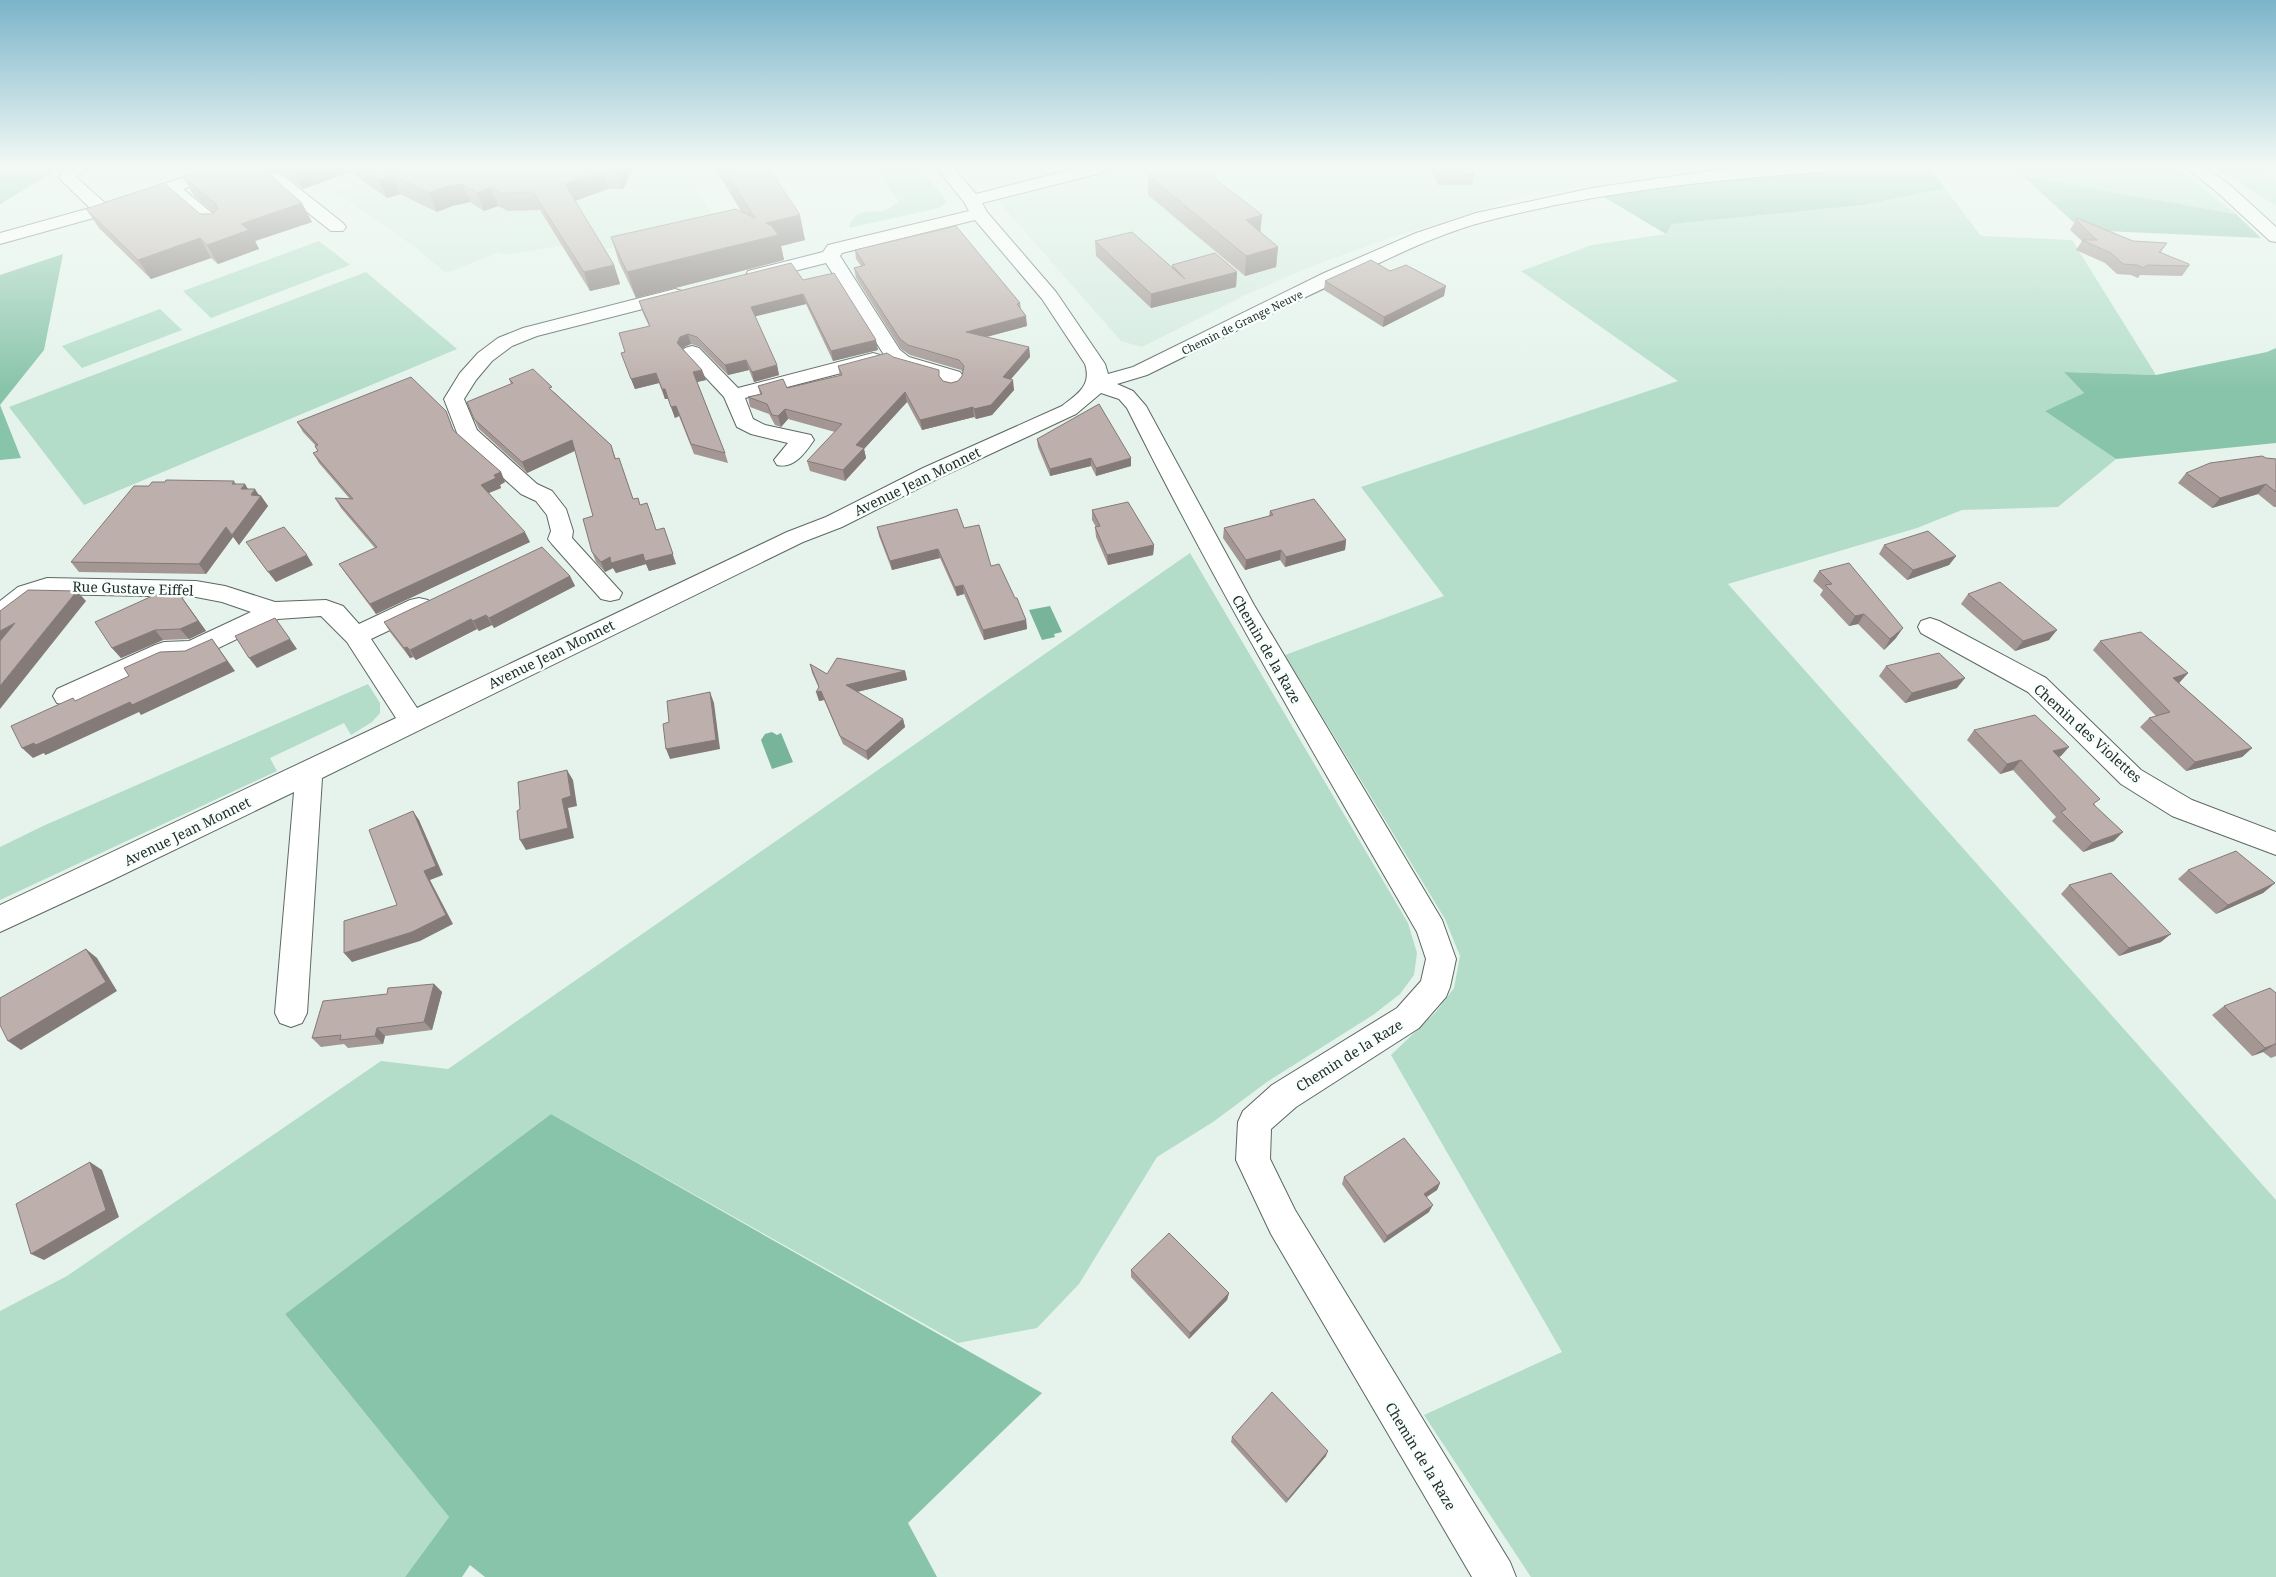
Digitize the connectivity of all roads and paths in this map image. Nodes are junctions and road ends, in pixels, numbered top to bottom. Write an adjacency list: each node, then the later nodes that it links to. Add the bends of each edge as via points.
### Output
1 (862, 241): 4 (street, via 834,249)
2 (1004, 241): 9 (street, via 1049,296 1095,364)
3 (1414, 241): 9 (street, Chemin de Grange Neuve, via 1331,277 1140,371)
4 (831, 256): 5 (street); 8 (street)
5 (734, 280)
6 (696, 290): 13 (street, via 530,332 505,342 467,376 454,399 467,433 529,489 544,496 558,514 562,530 551,543)
7 (692, 352): 11 (street)
8 (893, 354): 10 (street, via 902,361 953,376); 11 (street)
9 (1098, 384): 20 (street, Avenue Jean Monnet, via 1070,410 931,473 834,522 795,537); 25 (street, Chemin de la Raze, via 1126,395 1136,406 1182,498 1260,639 1434,936 1441,959 1435,987 1408,1018 1284,1096 1255,1122 1253,1160 1282,1222)
10 (952, 385)
11 (734, 395): 12 (street, via 744,423 750,427 803,440)
12 (785, 460)
13 (610, 593)
14 (441, 595): 18 (street)
15 (274, 611): 16 (street, Rue Gustave Eiffel, via 225,594 196,589 47,586 24,593); 18 (street, Rue Gustave Eiffel, via 326,608 334,612); 19 (street, Rue Gustave Eiffel, via 193,650 164,651)
16 (0, 616)
17 (1930, 627): 22 (street, Chemin des Violettes, via 2037,685 2131,777 2182,808)
18 (356, 636): 20 (street, Rue Gustave Eiffel)
19 (66, 696)
20 (411, 721): 21 (street, Avenue Jean Monnet)
21 (309, 772): 23 (street, Avenue Jean Monnet); 24 (street)
22 (2276, 844)
23 (0, 919)
24 (291, 1014)
25 (1495, 1577)

